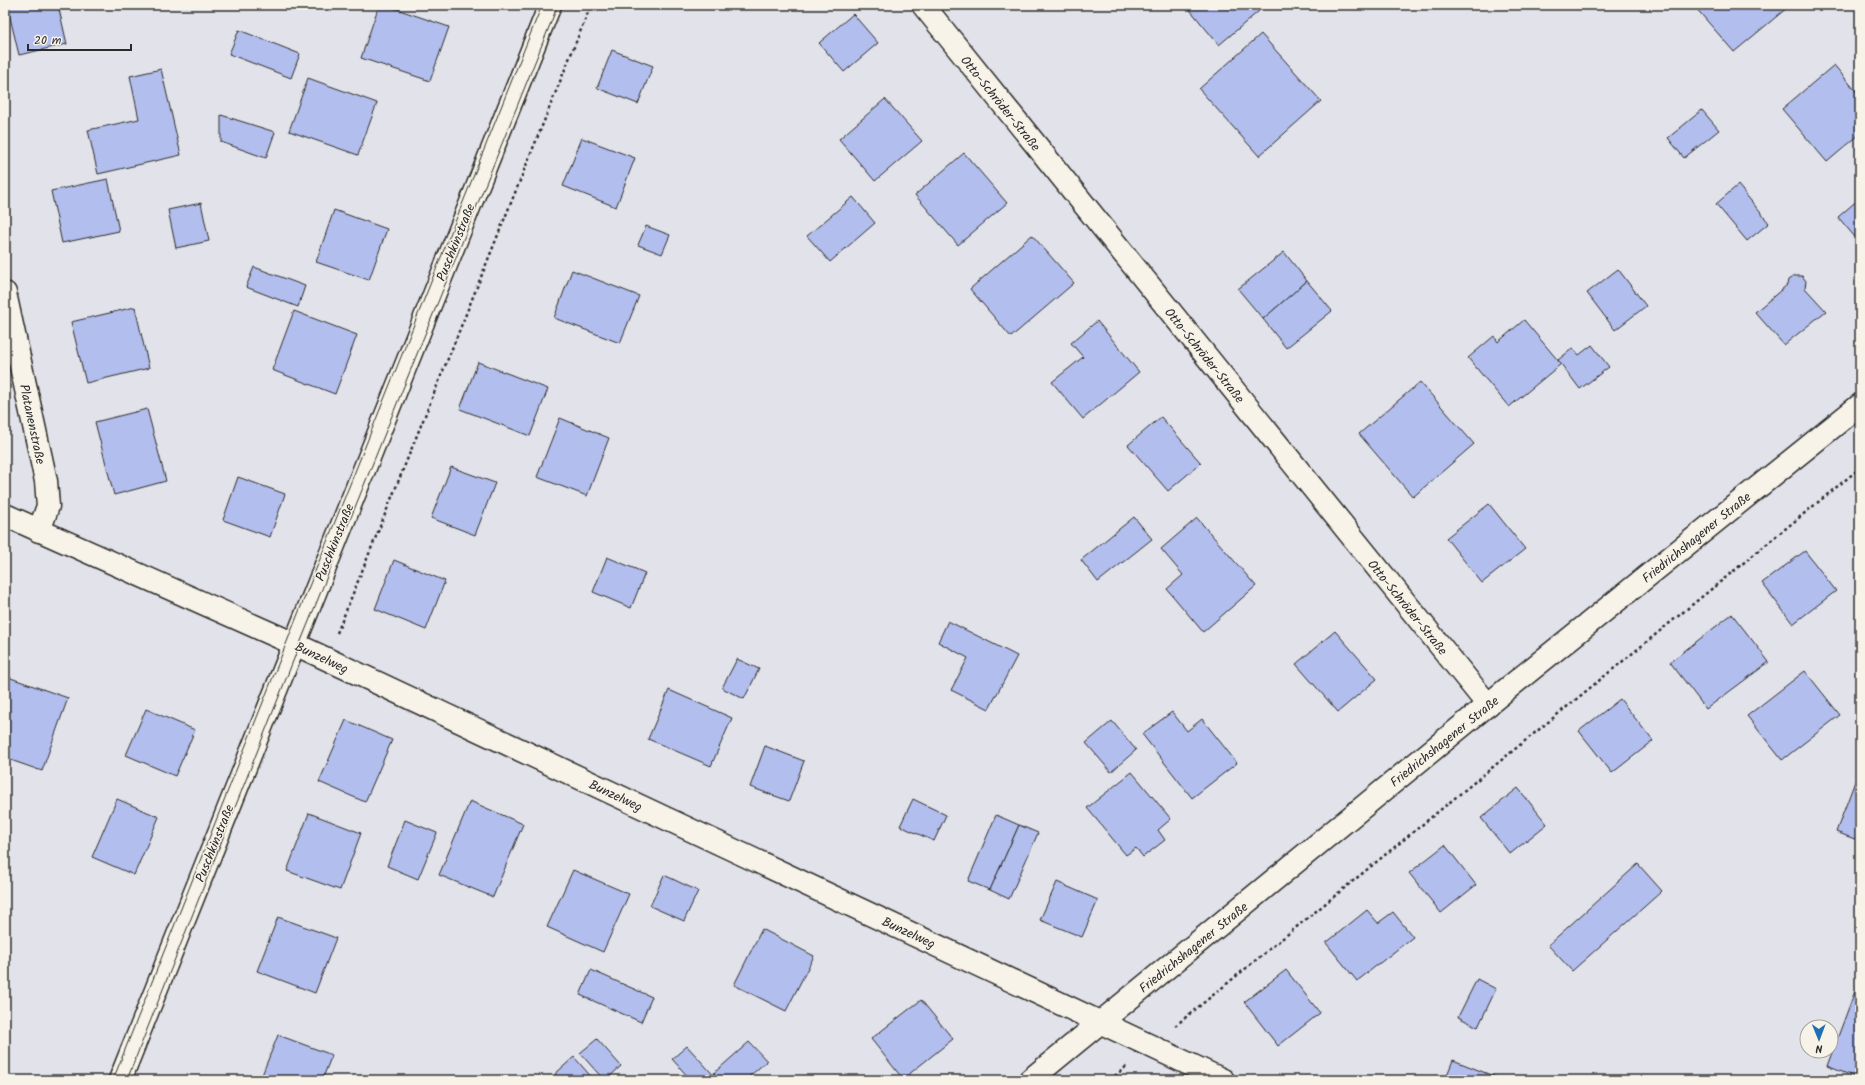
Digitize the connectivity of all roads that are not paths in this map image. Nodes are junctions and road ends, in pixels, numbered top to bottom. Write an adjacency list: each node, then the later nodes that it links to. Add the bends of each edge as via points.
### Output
1 (550, 5): 7 (street, Puschkinstraße)
2 (922, 5): 8 (street, Otto-Schröder-Straße)
3 (5, 293): 6 (street, Platanenstraße, via 46,481 48,506)
4 (1860, 405): 8 (street, Friedrichshagener Straße)
5 (5, 515): 6 (street, Bunzelweg)
6 (39, 531): 7 (street, Bunzelweg)
7 (293, 644): 9 (street, Bunzelweg); 10 (street, Puschkinstraße)
8 (1488, 705): 9 (street, Friedrichshagener Straße)
9 (1101, 1022): 11 (street, Friedrichshagener Straße); 12 (street, Bunzelweg)
10 (120, 1080)
11 (1030, 1080)
12 (1224, 1080)

